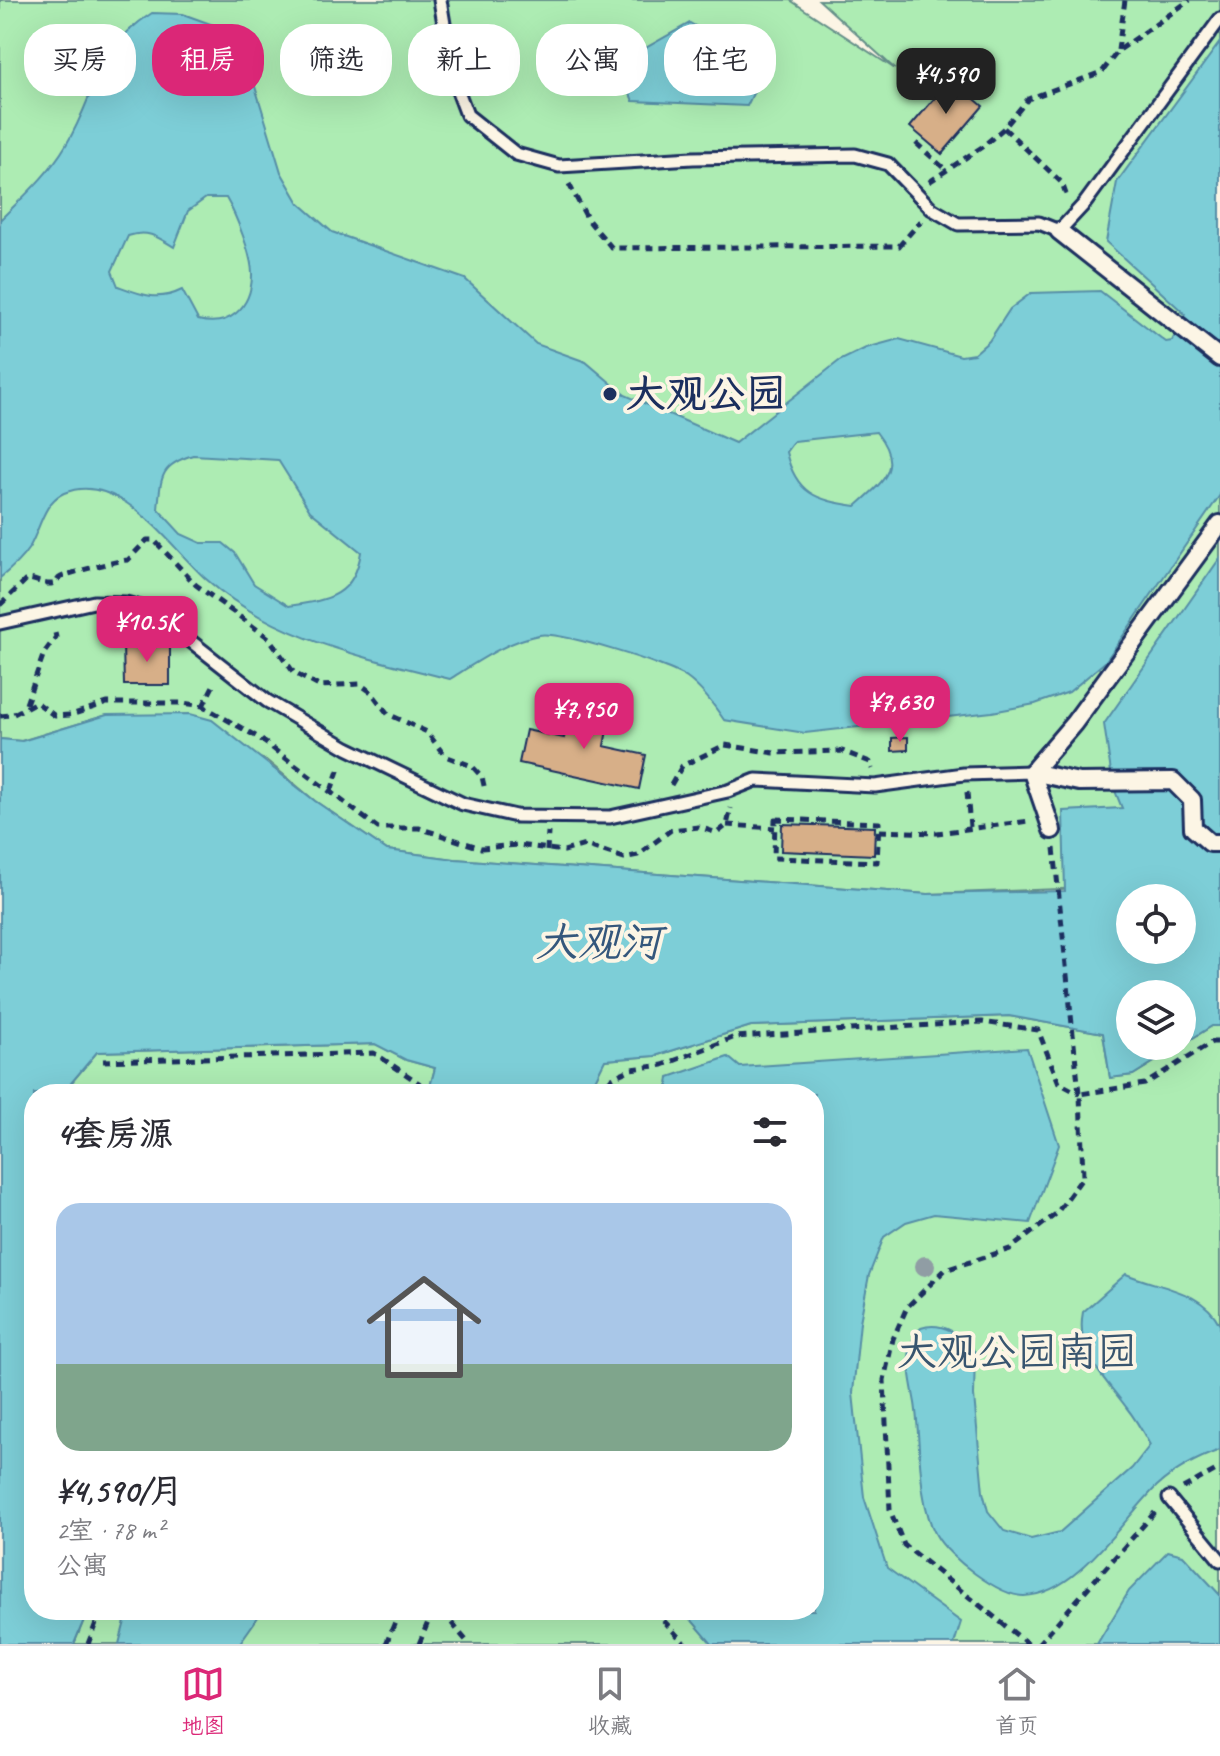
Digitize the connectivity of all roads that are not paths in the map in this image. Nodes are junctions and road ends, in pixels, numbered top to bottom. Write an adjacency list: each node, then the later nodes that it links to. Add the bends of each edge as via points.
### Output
1 (440, 0): 3 (lane, via 453,78 467,115 516,154 559,166 855,155 888,164 932,209 958,224 1039,223)
2 (1220, 19): 3 (lane)
3 (1059, 231): 4 (street)
4 (1220, 358)
5 (1220, 524): 7 (street)
6 (0, 623): 7 (lane, via 94,602 151,610 267,701 347,748 463,804 516,816 610,817 756,780 875,786 964,774)
7 (1032, 772): 8 (street); 9 (street, via 1079,782 1173,781 1192,800 1193,828 1210,843)
8 (1051, 824)
9 (1220, 843)
10 (1169, 1498): 11 (lane)
11 (1220, 1560)

